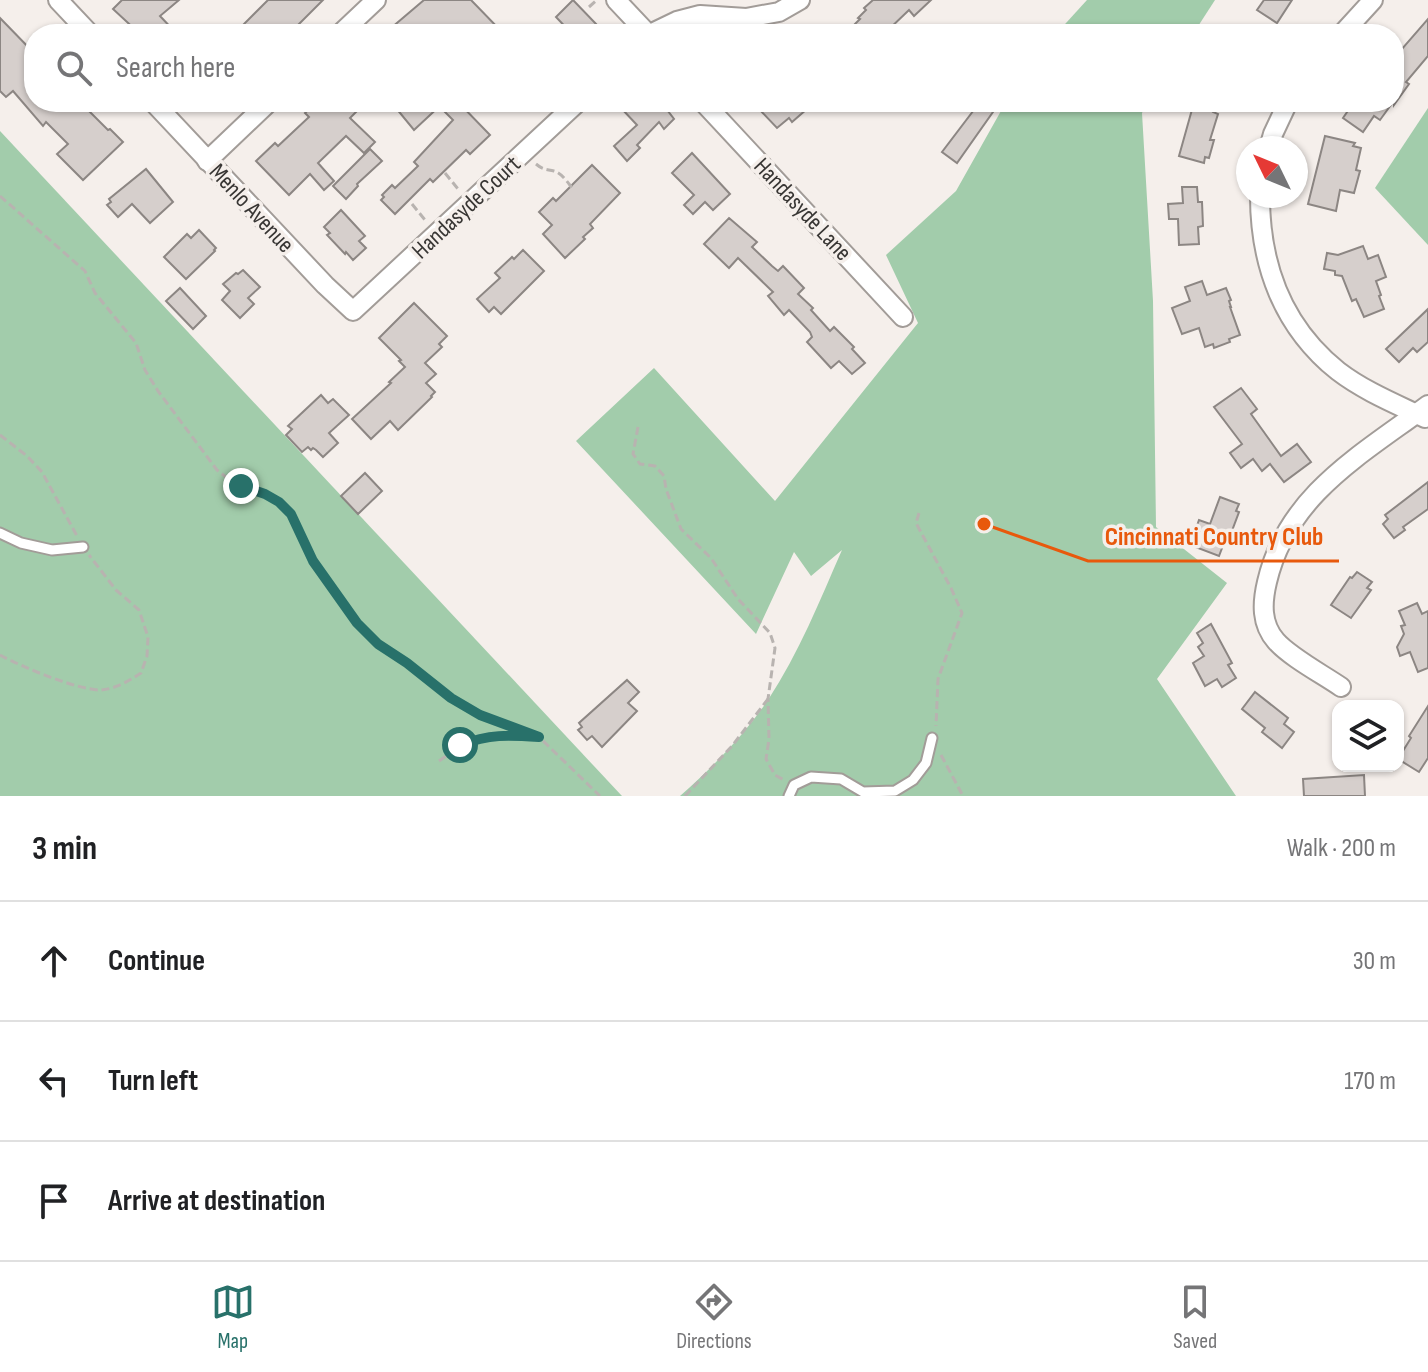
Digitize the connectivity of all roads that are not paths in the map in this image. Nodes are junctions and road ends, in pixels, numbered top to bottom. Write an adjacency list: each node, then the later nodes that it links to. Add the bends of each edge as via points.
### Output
1 (58, 0): 6 (street)
2 (376, 0): 7 (street)
3 (616, 0): 8 (street)
4 (800, 0): 9 (street, via 779,12 746,18 700,15)
5 (1373, 0): 10 (street)
6 (81, 24)
7 (351, 24)
8 (639, 24)
9 (671, 24)
10 (1351, 24)
11 (162, 112): 17 (street, Menlo Avenue)
12 (258, 112): 17 (street)
13 (567, 112): 19 (street, Handasyde Court)
14 (712, 112): 20 (street, Handasyde Lane)
15 (1283, 112): 16 (street)
16 (1273, 136)
17 (207, 161): 19 (street, Menlo Avenue)
18 (1260, 208): 21 (street, via 1268,264 1297,328 1316,351 1363,388)
19 (353, 311)
20 (903, 317)
21 (1424, 412): 24 (street, via 1315,492 1282,537 1271,565 1263,610 1269,632 1284,649)
22 (0, 533): 23 (lane, via 52,550)
23 (83, 547)
24 (1341, 687)
25 (932, 738): 26 (lane, via 926,763)
26 (898, 794): 27 (lane, via 863,792 841,779 811,777 794,785)
27 (789, 796)

